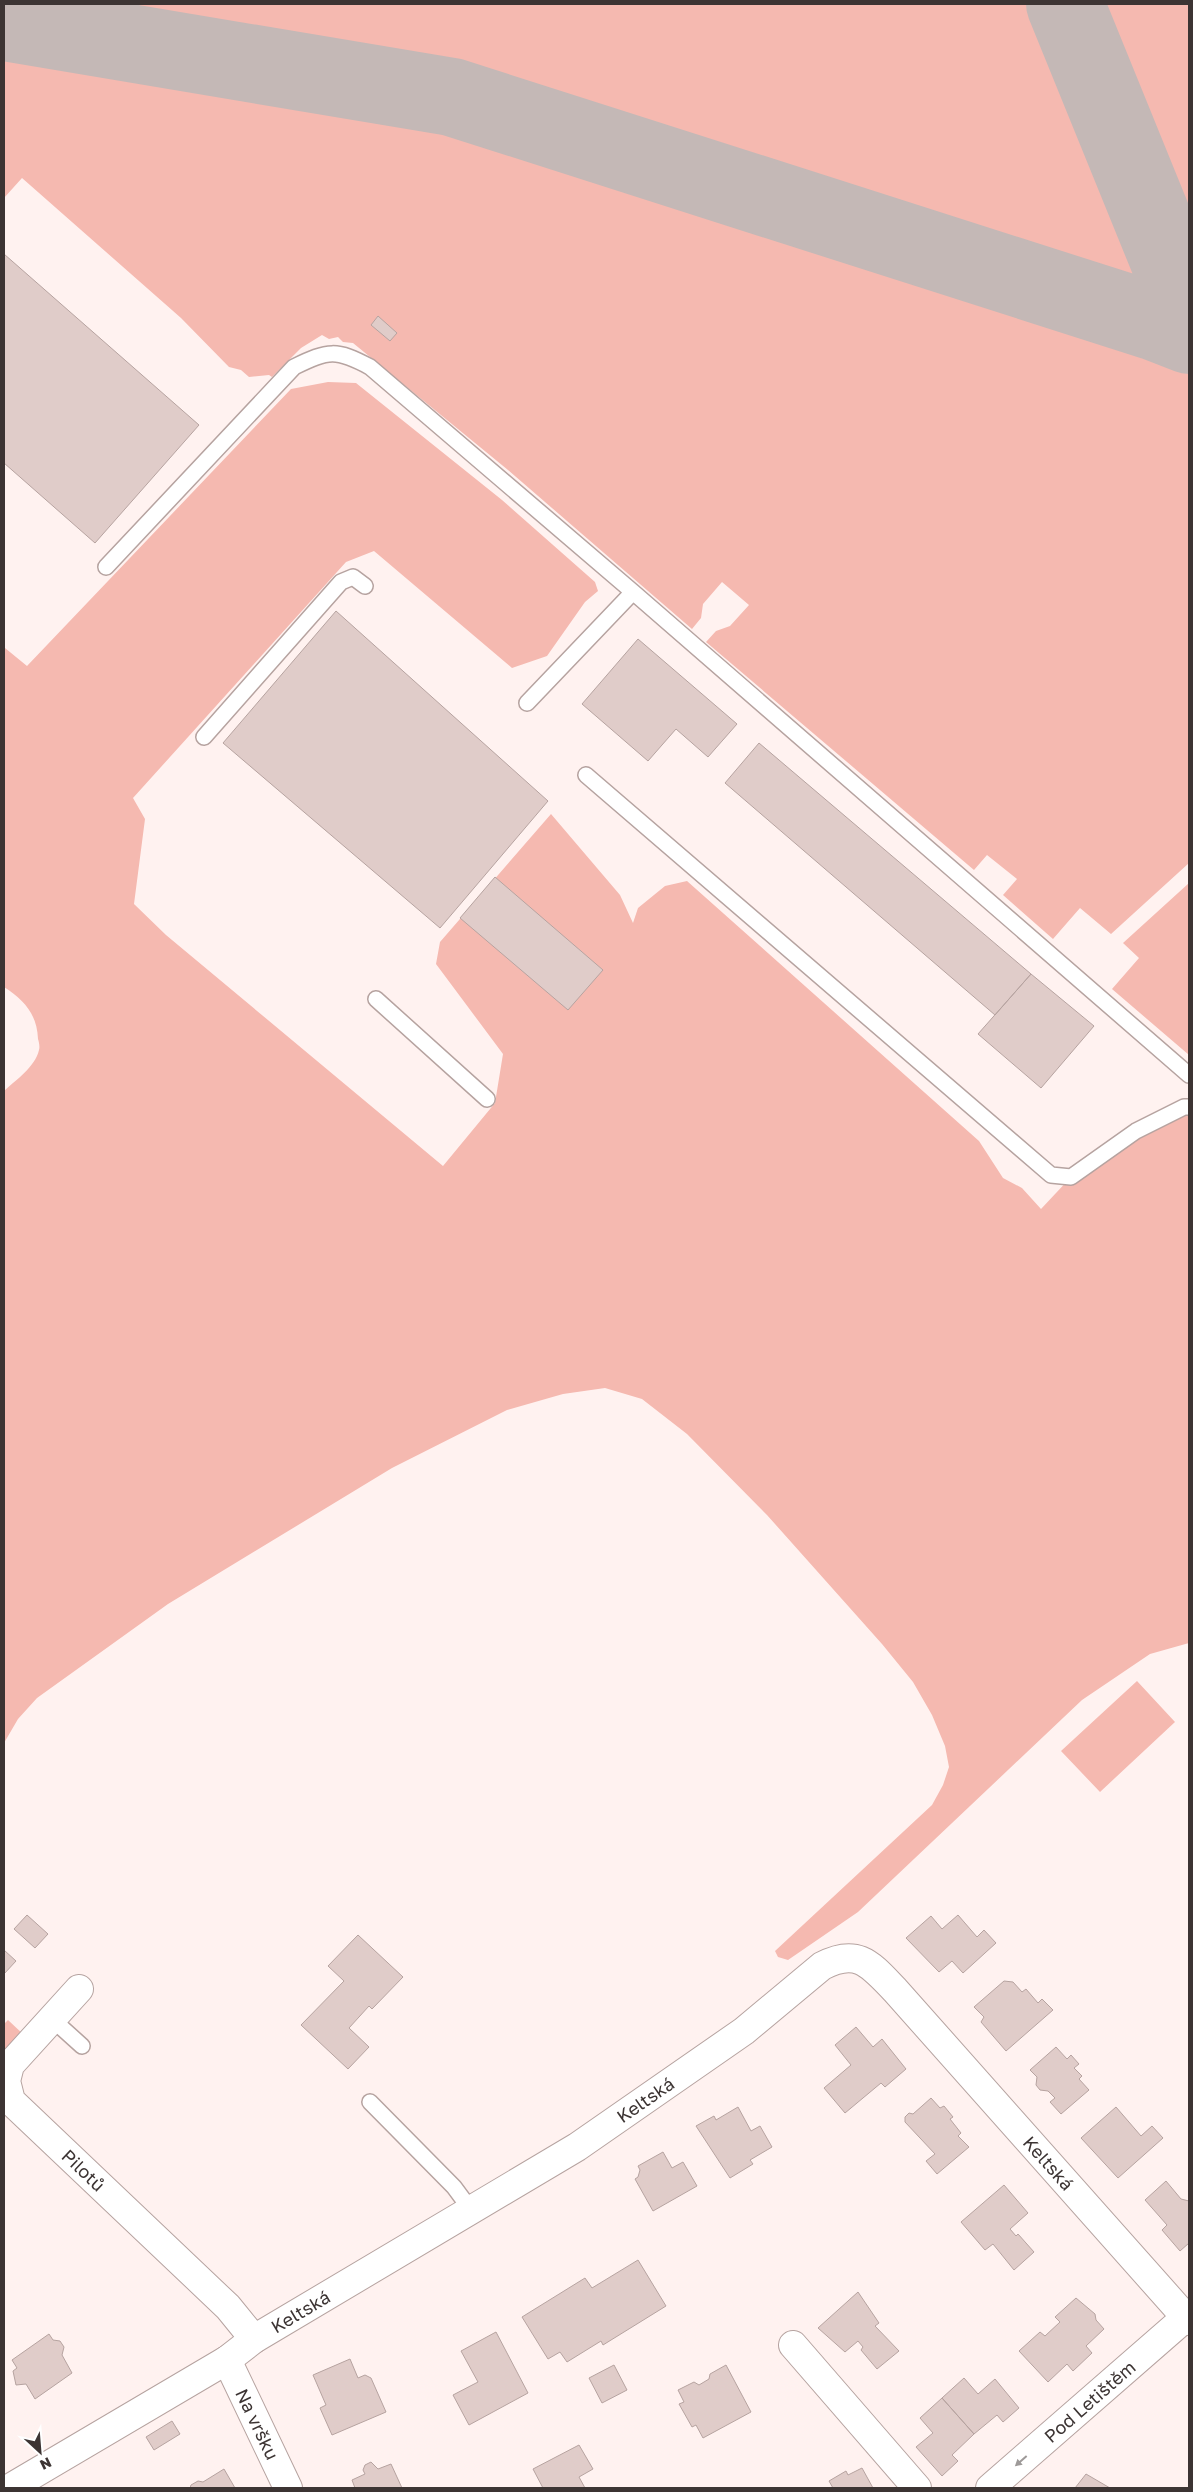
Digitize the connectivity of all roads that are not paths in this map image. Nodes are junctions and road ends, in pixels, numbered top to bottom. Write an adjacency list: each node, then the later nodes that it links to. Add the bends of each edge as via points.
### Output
1 (106, 567): 3 (lane, via 241,415 294,367 320,354 344,354 370,367)
2 (365, 586): 5 (lane, via 353,577 341,582)
3 (633, 592): 4 (lane); 8 (lane)
4 (527, 703)
5 (204, 737)
6 (586, 775): 10 (lane, via 1051,1175 1071,1177 1136,1131)
7 (376, 999): 9 (lane)
8 (1189, 1075)
9 (486, 1099)
10 (1189, 1107)
11 (79, 1989): 12 (street, Pilotů)
12 (51, 2018): 13 (lane); 17 (street, Pilotů, via 10,2065 6,2081 11,2101 228,2307)
13 (82, 2046)
14 (370, 2102): 15 (lane, via 454,2187)
15 (471, 2210): 16 (street, Keltská, via 577,2147 744,2030 822,1966 834,1960 854,1958 868,1962 895,1990); 17 (street, Keltská)
16 (1187, 2319): 23 (street, Pod Letištěm, one-way to 23)
17 (254, 2339): 19 (street, Keltská)
18 (793, 2345): 22 (street)
19 (227, 2360): 20 (street, Keltská); 21 (street, Na vršku)
20 (10, 2488)
21 (288, 2488)
22 (917, 2488)
23 (990, 2488)

